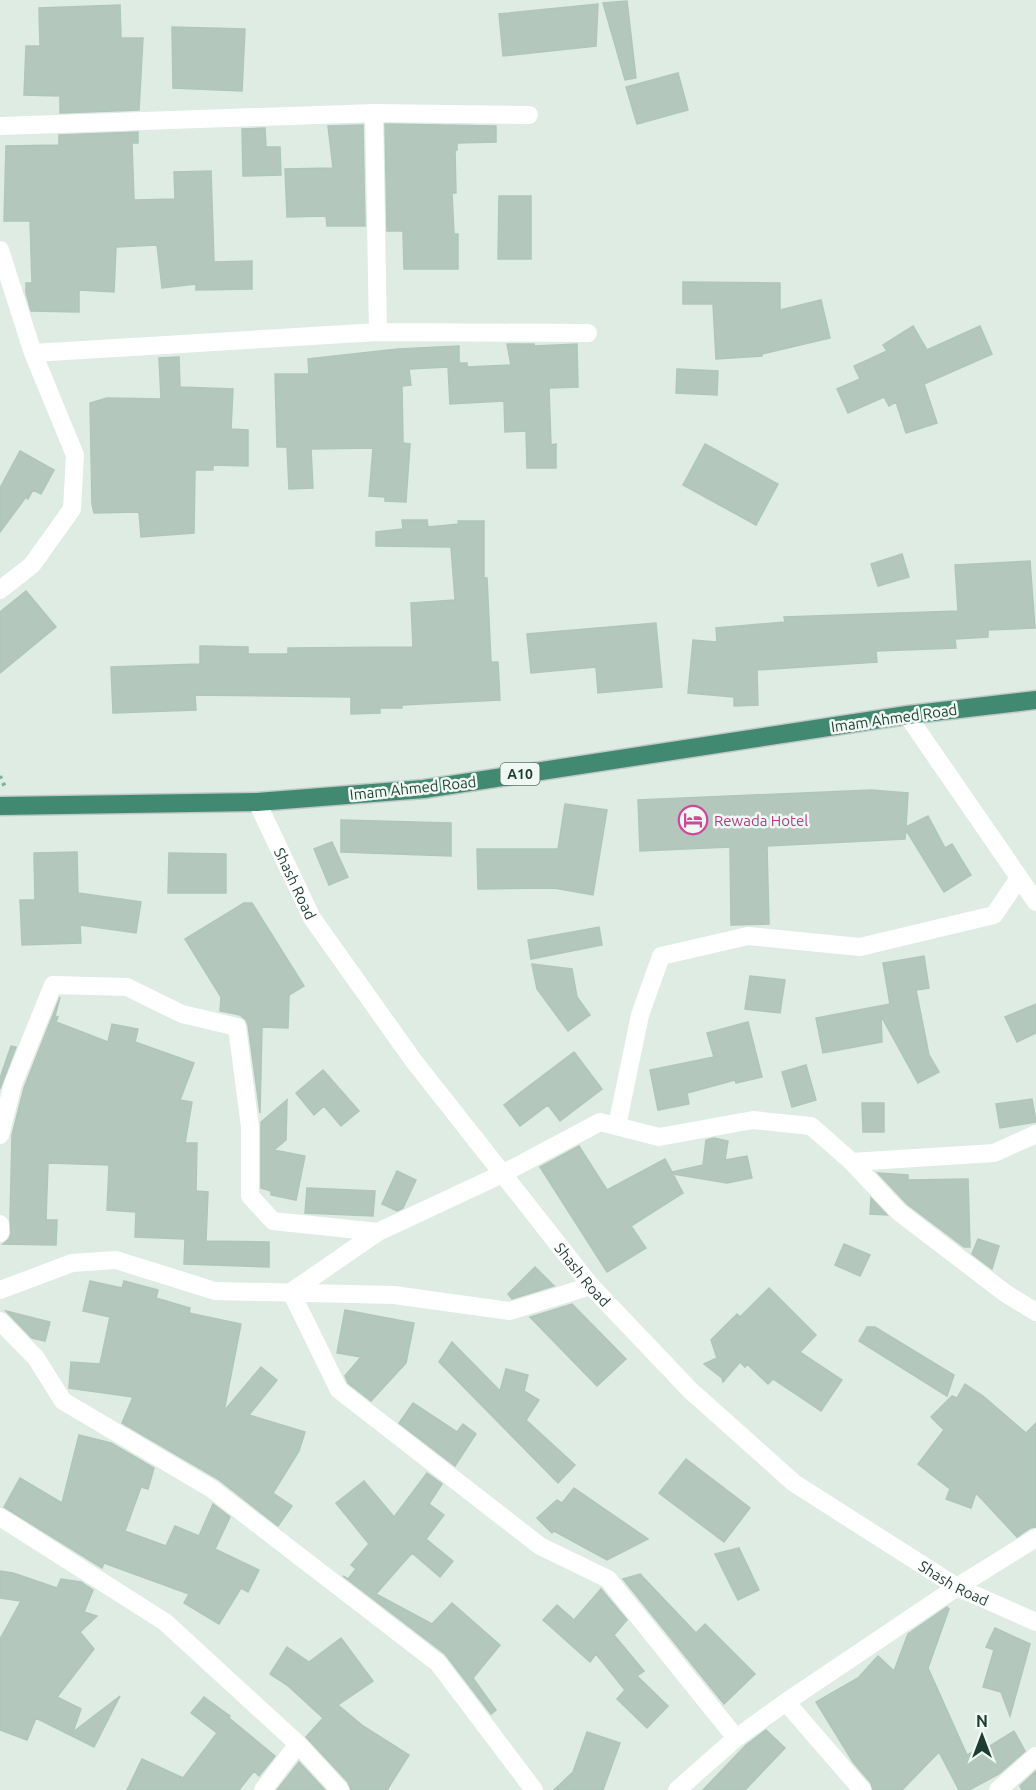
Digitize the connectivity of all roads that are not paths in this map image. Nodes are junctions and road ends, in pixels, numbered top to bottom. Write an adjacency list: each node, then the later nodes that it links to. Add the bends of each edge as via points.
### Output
1 (374, 113): 2 (street); 3 (street); 5 (street)
2 (529, 115)
3 (0, 126)
4 (0, 250): 7 (street)
5 (378, 332): 6 (street); 7 (street)
6 (588, 333)
7 (33, 353): 8 (street, via 75,455 72,509 32,565)
8 (0, 590)
9 (1036, 700): 10 (highway, Imam Ahmed Road / A10)
10 (907, 715): 11 (highway, Imam Ahmed Road / A10, via 424,789); 13 (street)
11 (257, 802): 12 (highway, Imam Ahmed Road / A10); 19 (street, Shash Road, via 312,918 413,1060)
12 (0, 806)
13 (1019, 878): 14 (street); 15 (street, via 994,915 860,947 748,936 661,956 640,1016)
14 (1036, 902)
15 (617, 1126): 18 (street, via 659,1137 753,1120 811,1126); 19 (street, via 600,1122)
16 (1036, 1134): 18 (street, via 994,1152)
17 (0, 1136): 21 (street, via 13,1084 53,985 127,987 182,1014 237,1027 250,1127 250,1196 273,1221)
18 (852, 1162): 26 (street, via 899,1212)
19 (502, 1174): 21 (street); 23 (street, Shash Road)
20 (0, 1224): 22 (street)
21 (378, 1232): 25 (street)
22 (0, 1233)
23 (591, 1286): 25 (street, via 510,1311 394,1295); 30 (street, Shash Road, via 690,1390 794,1483)
24 (0, 1290): 25 (street, via 72,1263 116,1260 215,1291)
25 (291, 1292): 33 (street, via 339,1390 540,1546 608,1579)
26 (1036, 1312)
27 (0, 1321): 38 (street, via 36,1358 63,1401 212,1489 438,1663)
28 (0, 1517): 34 (street, via 165,1622)
29 (1036, 1538): 30 (street)
30 (957, 1587): 31 (street, Shash Road); 32 (street)
31 (1036, 1622)
32 (786, 1702): 33 (street); 40 (street)
33 (736, 1738): 39 (street)
34 (298, 1744): 36 (street); 37 (street)
35 (1036, 1756): 41 (street)
36 (263, 1790)
37 (340, 1790)
38 (534, 1790)
39 (677, 1790)
40 (862, 1790)
41 (998, 1790)

